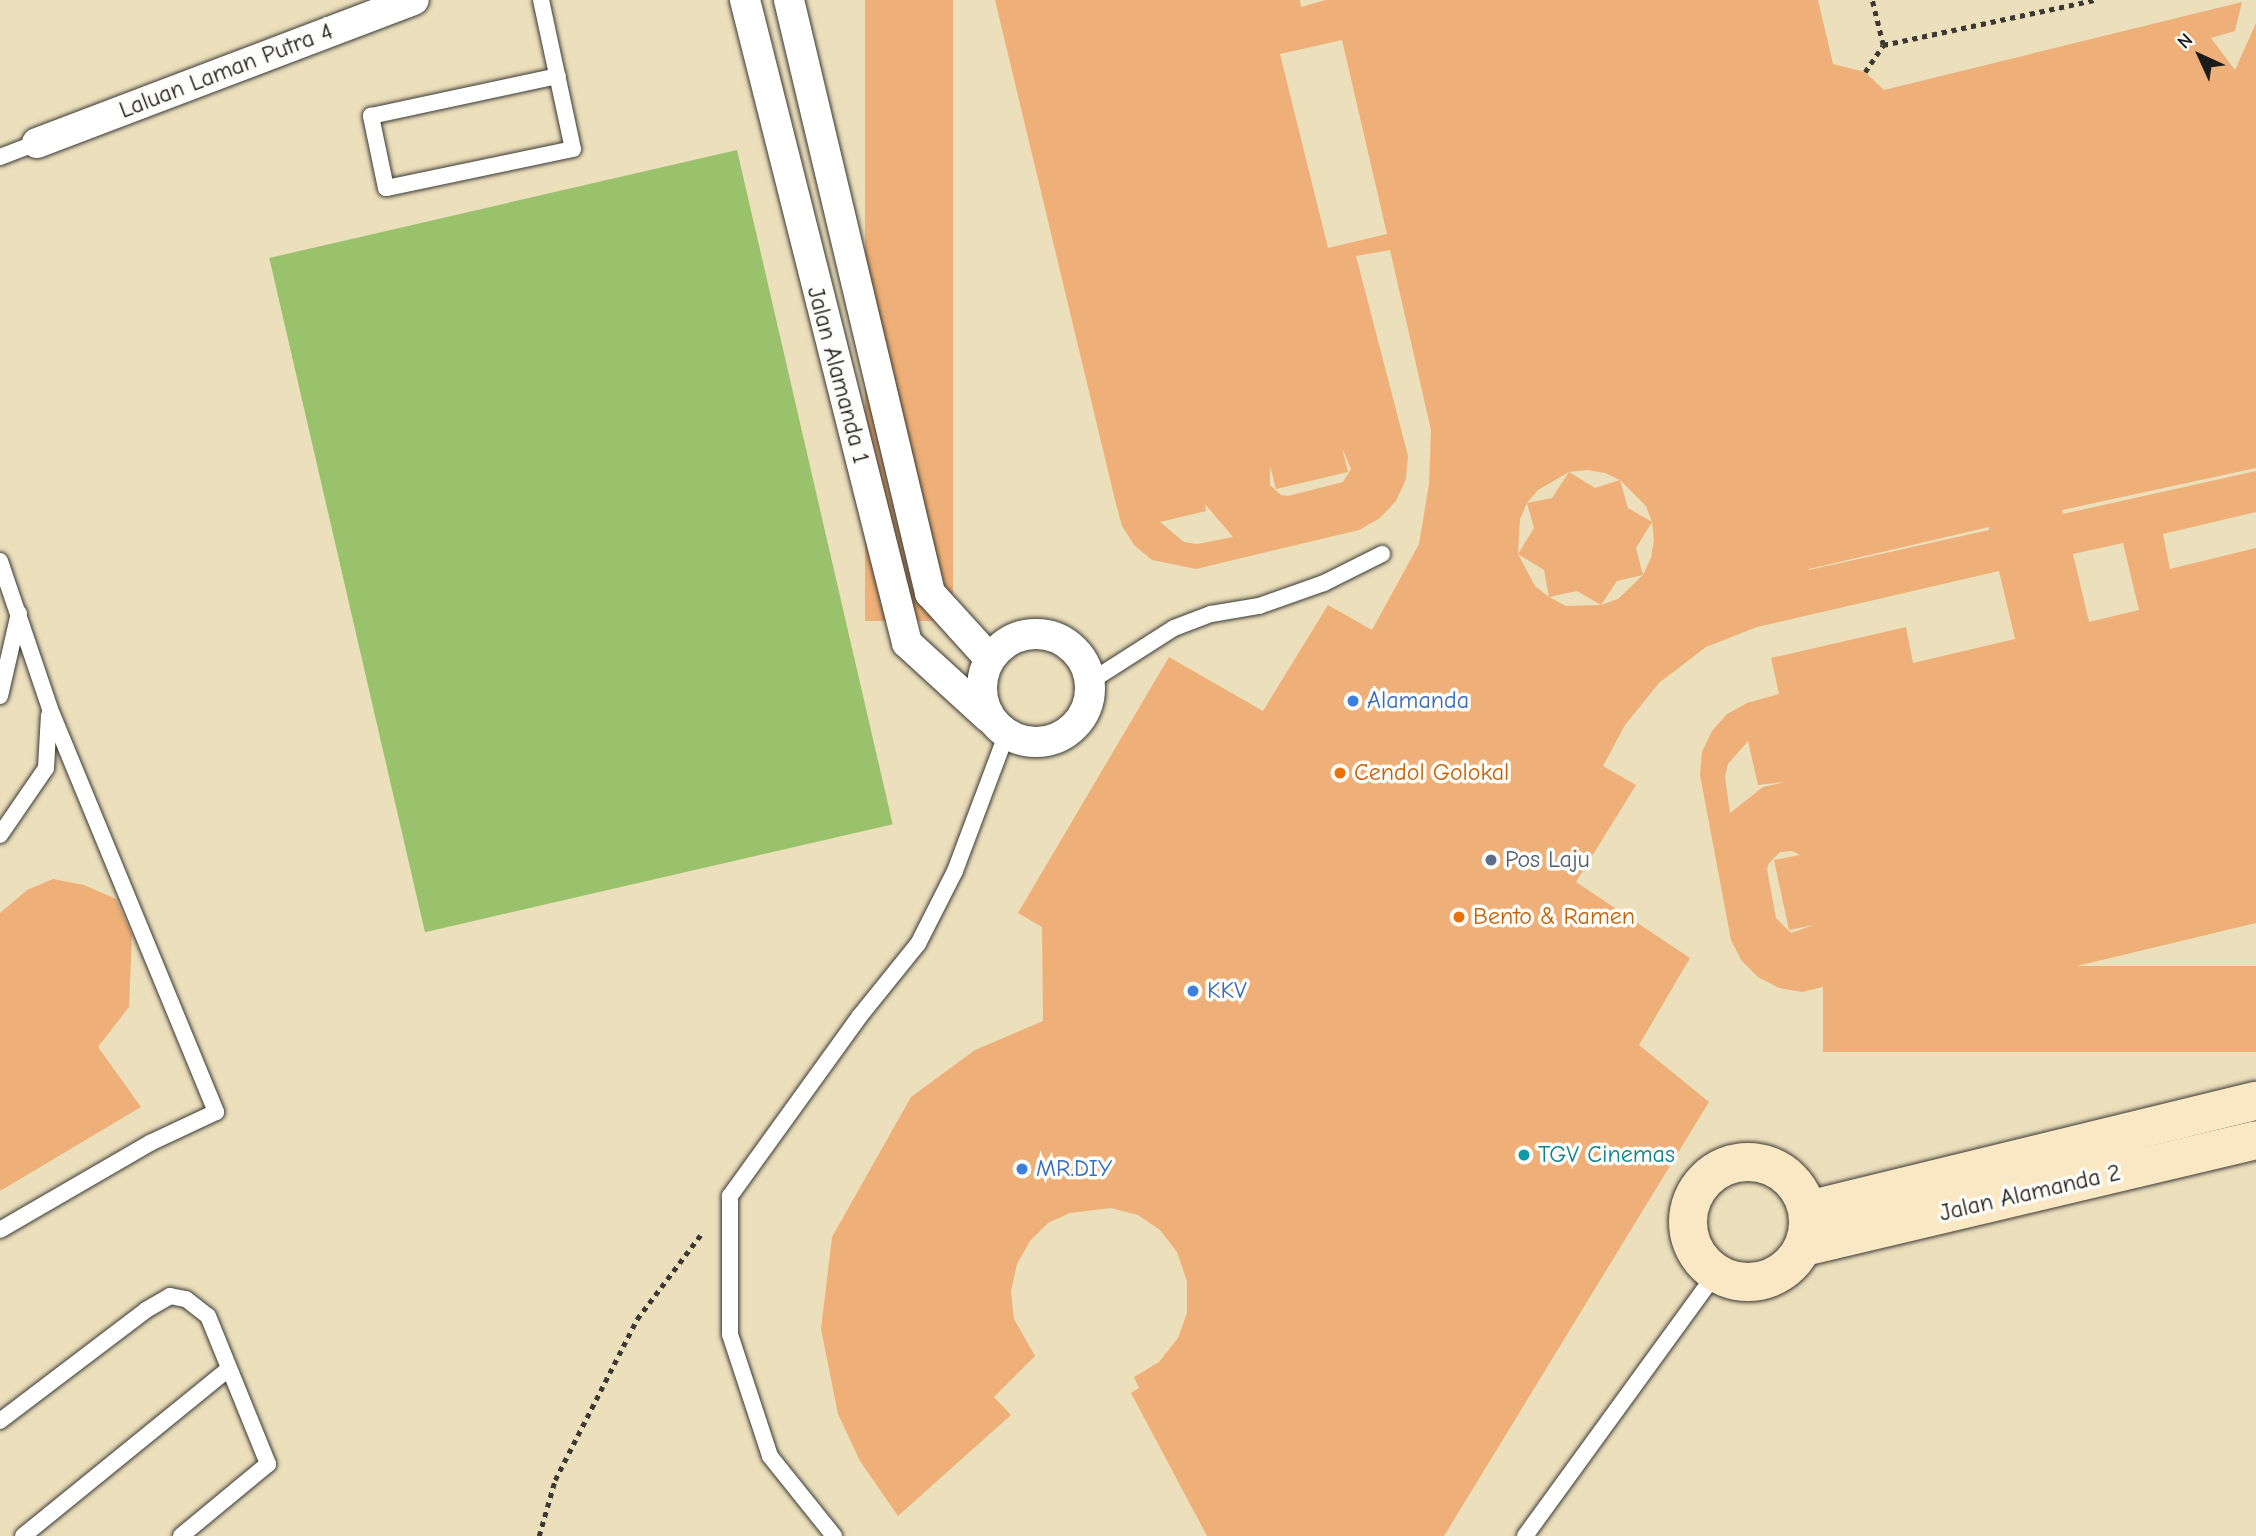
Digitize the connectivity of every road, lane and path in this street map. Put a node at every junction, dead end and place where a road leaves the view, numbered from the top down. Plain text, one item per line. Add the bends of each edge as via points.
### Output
1 (414, 0) edge
2 (541, 0) edge
3 (745, 0) edge
4 (789, 0) edge
5 (1872, 0) edge
6 (2095, 0) edge
7 (1883, 45) junction
8 (1865, 72) dead end
9 (558, 76) junction
10 (37, 143) joint
11 (0, 157) edge
12 (1382, 554) dead end
13 (0, 561) edge
14 (19, 611) junction
15 (989, 658) junction
16 (1091, 681) junction
17 (0, 696) edge
18 (50, 709) junction
19 (997, 726) junction
20 (0, 835) edge
21 (2256, 1101) edge
22 (2256, 1140) edge
23 (730, 1196) junction
24 (1808, 1210) junction
25 (0, 1230) edge
26 (1804, 1247) junction
27 (1716, 1273) junction
28 (227, 1370) junction
29 (0, 1421) edge
30 (23, 1536) edge
31 (181, 1536) edge
32 (539, 1536) edge
33 (834, 1536) edge
34 (1525, 1536) edge

1 - 10 street, Laluan Laman Putra 4
2 - 9 lane
3 - 19 street, Jalan Alamanda 1 via 907,643
4 - 15 street, Jalan Alamanda 1 via 930,593
5 - 7 path
6 - 7 path
7 - 8 path
9 - 9 lane via 573,149 386,188 371,116
10 - 11 lane
12 - 16 lane via 1324,583 1174,628
13 - 14 lane
14 - 17 lane
14 - 18 lane
15 - 16 street via 1008,640 1034,632 1061,638 1081,656
15 - 19 street via 980,687
16 - 19 street via 1089,705 1074,728 1053,740 1028,743
18 - 20 lane via 46,768
18 - 25 lane via 216,1112 150,1143
19 - 23 lane via 955,871 918,944 859,1017
21 - 24 street, Jalan Alamanda 2
22 - 26 street, Jalan Alamanda 2
23 - 32 path via 637,1320 555,1480
23 - 33 lane via 730,1334 770,1456
24 - 26 street
24 - 27 street via 1802,1192 1774,1167 1737,1162 1717,1170 1691,1201 1688,1221 1700,1259
26 - 27 street via 1776,1276 1745,1282
27 - 34 lane
28 - 29 lane via 208,1316 186,1299 170,1296
28 - 30 lane
28 - 31 lane via 268,1464

